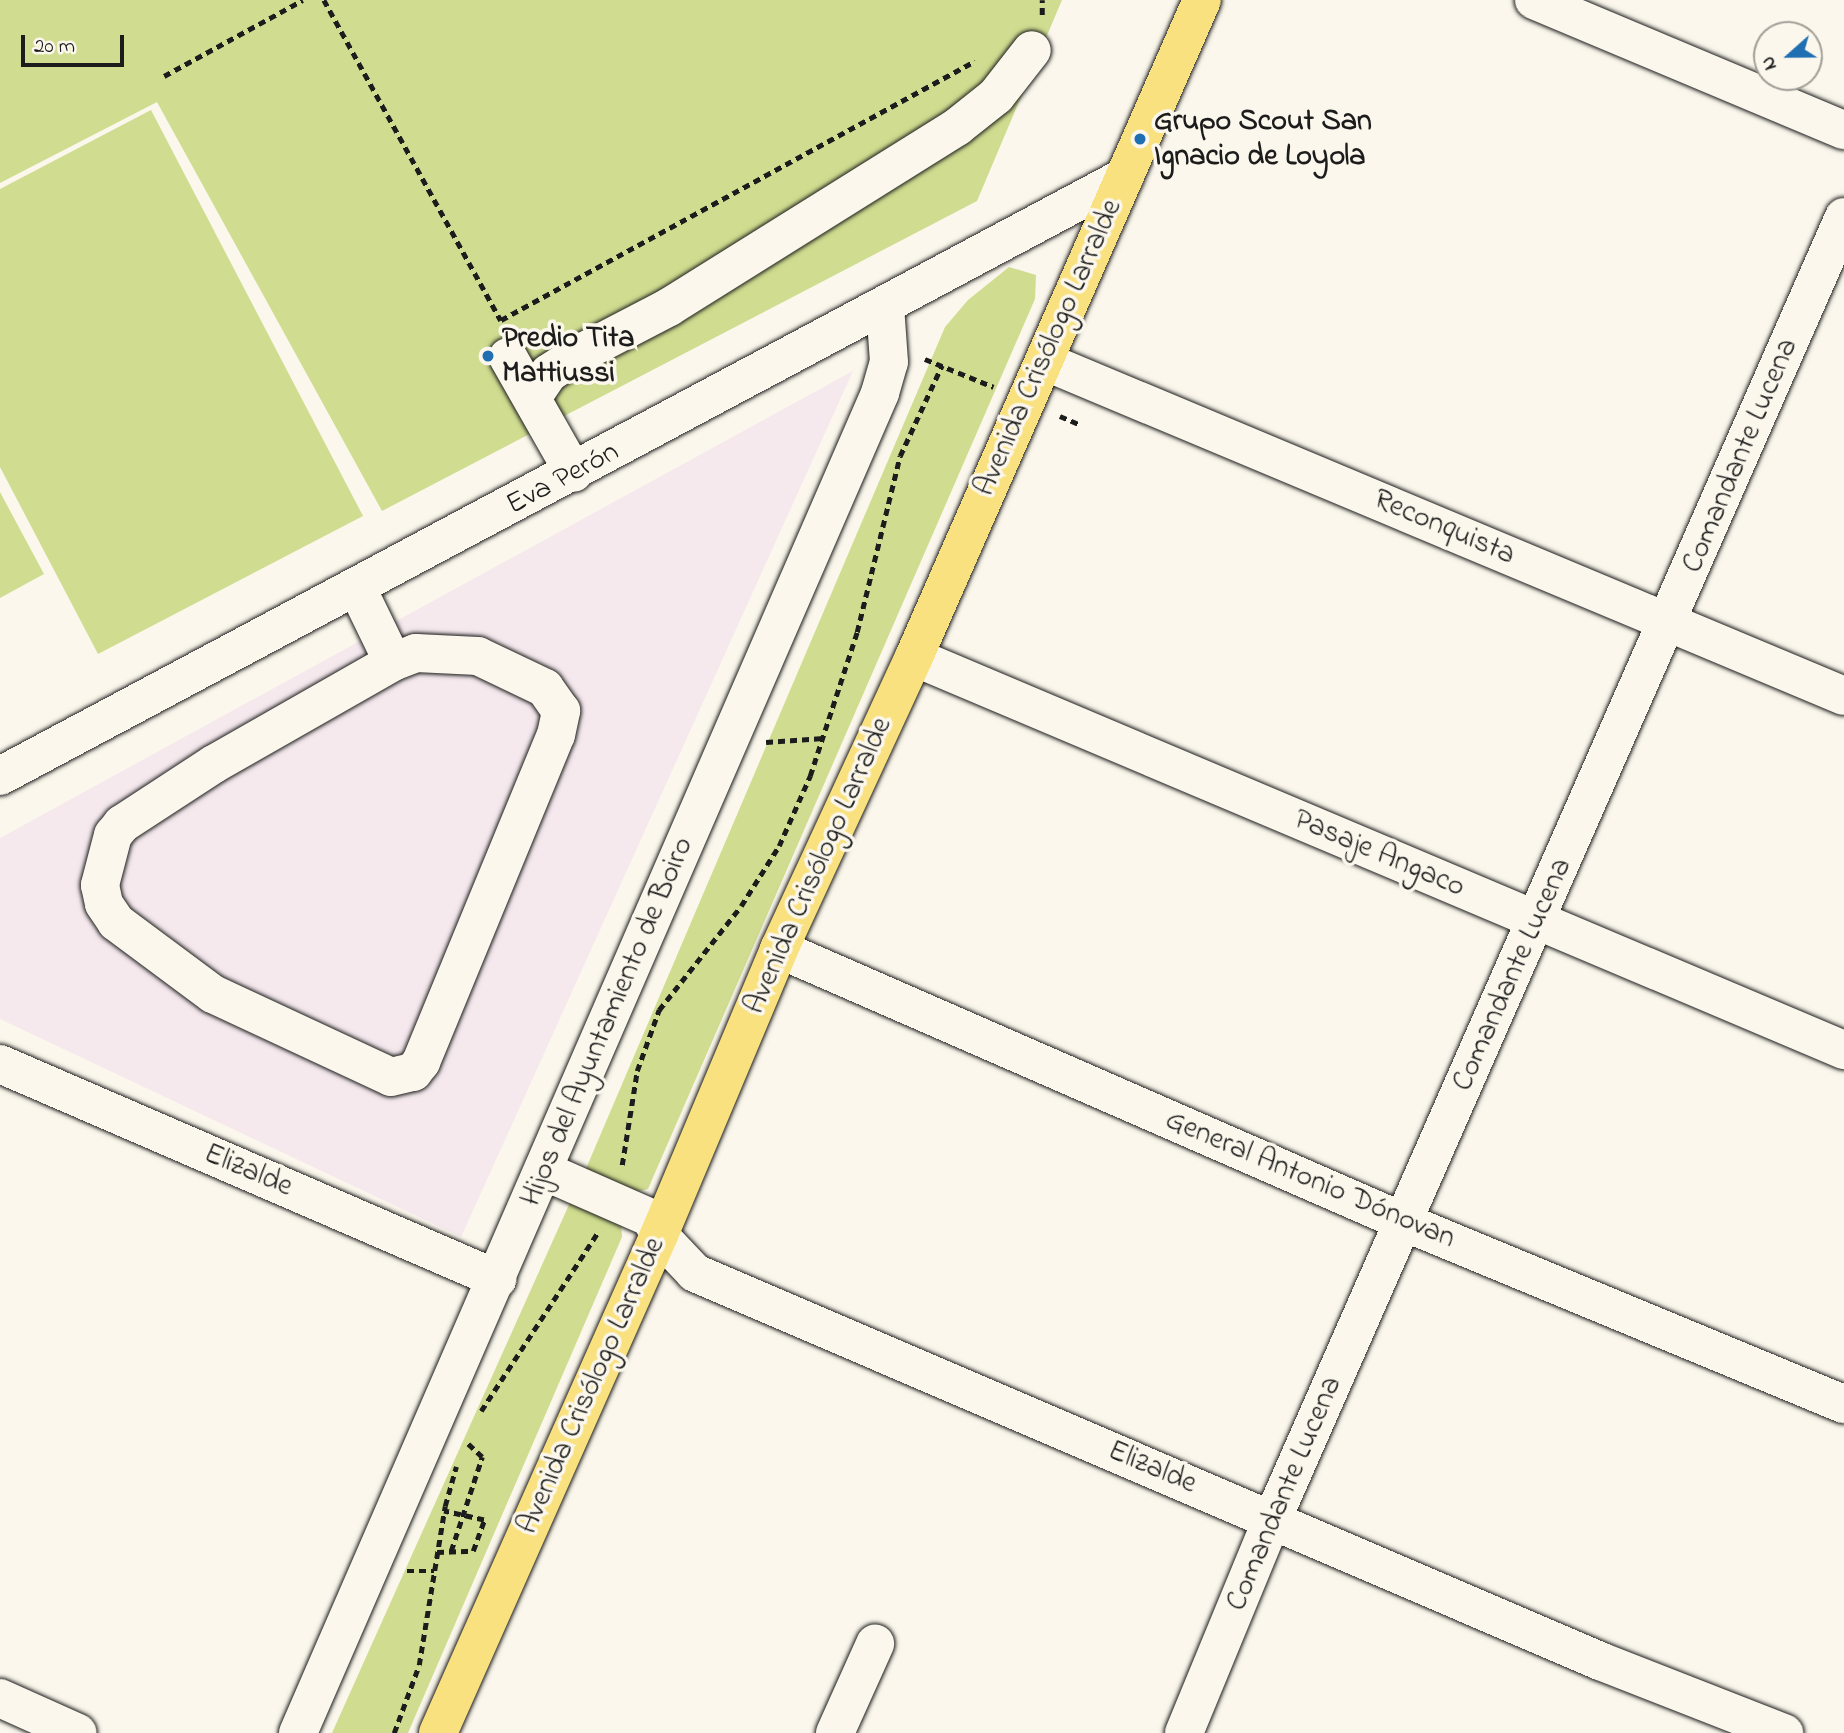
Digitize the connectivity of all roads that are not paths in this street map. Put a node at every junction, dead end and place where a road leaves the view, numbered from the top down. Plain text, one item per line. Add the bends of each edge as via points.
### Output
1 (1202, 0) edge
2 (1534, 0) edge
3 (1033, 36) road end
4 (1844, 130) edge
5 (1124, 177) junction
6 (1844, 218) edge
7 (885, 306) junction
8 (508, 357) dead end
9 (1044, 361) junction
10 (532, 398) junction
11 (574, 473) junction
12 (357, 588) junction
13 (1670, 622) junction
14 (914, 657) junction
15 (393, 662) junction
16 (1844, 696) edge
17 (0, 776) edge
18 (1538, 920) junction
19 (779, 949) junction
20 (1844, 1050) edge
21 (0, 1064) edge
22 (544, 1171) junction
23 (1404, 1222) junction
24 (659, 1235) junction
25 (497, 1279) junction
26 (1844, 1404) edge
27 (1272, 1520) junction
28 (875, 1644) dead end
29 (0, 1698) edge
30 (78, 1733) edge
31 (298, 1733) edge
32 (438, 1733) edge
33 (835, 1733) edge
34 (1184, 1733) edge
35 (1784, 1733) edge

1 - 5 main road, Avenida Crisólogo Larralde
2 - 4 street
3 - 10 street via 996,96 957,127 669,307 575,356 550,373
5 - 7 street, Eva Perón
5 - 9 main road, Avenida Crisólogo Larralde
6 - 13 street, Comandante Lucena
7 - 11 street, Eva Perón
7 - 22 street, Hijos del Ayuntamiento de Boiro via 889,362
8 - 10 street
9 - 13 street, Reconquista
9 - 14 main road, Avenida Crisólogo Larralde
10 - 11 street
11 - 12 street, Eva Perón
12 - 15 street
12 - 17 street, Eva Perón
13 - 16 street, Reconquista
13 - 18 street, Comandante Lucena
14 - 18 street, Pasaje Angaco
14 - 19 main road, Avenida Crisólogo Larralde
15 - 15 street via 214,764 122,824 113,835 100,885 104,904 116,922 213,994 391,1077 413,1072 421,1062 561,711 545,688 478,656 416,653
18 - 20 street, Pasaje Angaco
18 - 23 street, Comandante Lucena
19 - 23 street, General Antonio Dónovan
19 - 24 main road, Avenida Crisólogo Larralde
21 - 25 street, Elizalde
22 - 24 street, Elizalde via 651,1218
22 - 25 street, Hijos del Ayuntamiento de Boiro
23 - 26 street, General Antonio Dónovan
23 - 27 street, Comandante Lucena
24 - 27 street, Elizalde via 695,1273
24 - 32 main road, Avenida Crisólogo Larralde
25 - 31 street, Hijos del Ayuntamiento de Boiro
27 - 34 street, Comandante Lucena
27 - 35 street, Elizalde via 1600,1661
28 - 33 street
29 - 30 street

